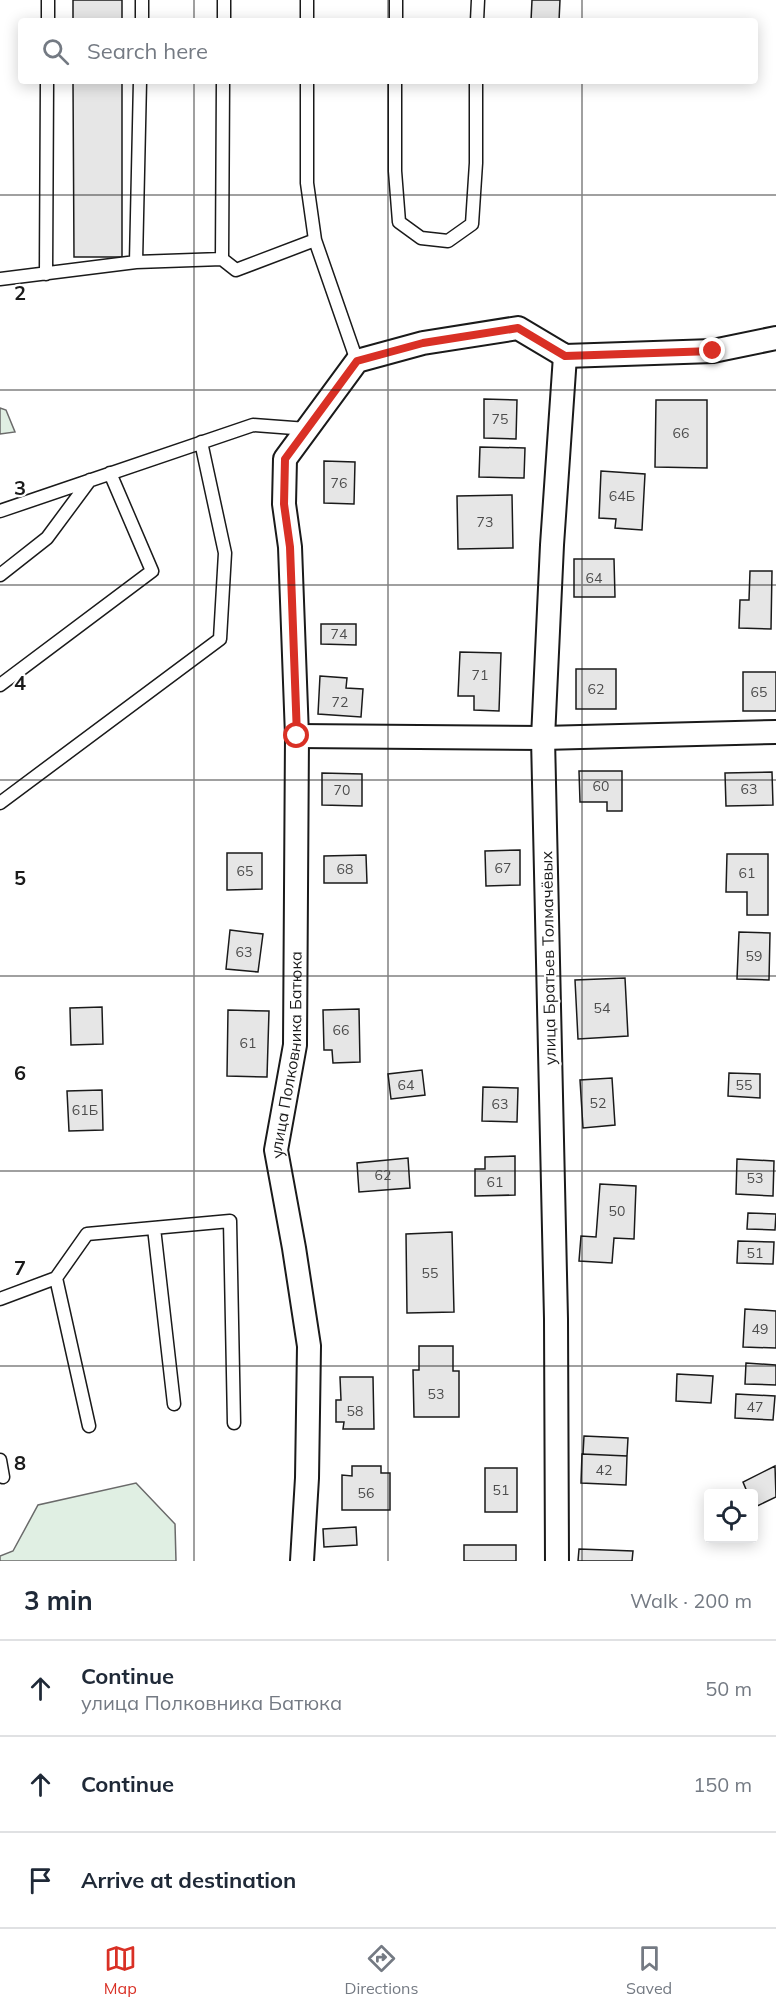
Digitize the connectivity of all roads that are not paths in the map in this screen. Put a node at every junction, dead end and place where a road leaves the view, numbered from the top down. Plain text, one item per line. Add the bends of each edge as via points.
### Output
1 (48, 0) edge
2 (142, 0) edge
3 (224, 0) edge
4 (307, 0) edge
5 (396, 0) edge
6 (478, 0) edge
7 (48, 18) edge
8 (142, 18) edge
9 (224, 18) edge
10 (307, 18) edge
11 (396, 18) edge
12 (477, 18) edge
13 (47, 84) edge
14 (140, 84) edge
15 (224, 84) edge
16 (307, 84) edge
17 (395, 84) edge
18 (477, 84) edge
19 (315, 240) junction
20 (222, 259) junction
21 (136, 262) junction
22 (46, 274) junction
23 (0, 279) edge
24 (776, 338) edge
25 (565, 356) junction
26 (357, 361) junction
27 (307, 429) junction
28 (201, 442) junction
29 (110, 472) junction
30 (91, 479) junction
31 (0, 511) edge
32 (0, 575) edge
33 (0, 685) edge
34 (776, 732) edge
35 (297, 736) junction
36 (543, 738) junction
37 (0, 803) edge
38 (154, 1228) junction
39 (56, 1278) junction
40 (0, 1299) edge
41 (174, 1404) dead end
42 (234, 1423) dead end
43 (89, 1426) dead end
44 (0, 1460) edge
45 (3, 1478) dead end
46 (302, 1561) edge
47 (557, 1561) edge

1 - 7 lane
2 - 8 lane
3 - 9 lane
4 - 10 lane
5 - 11 lane
6 - 12 lane
13 - 22 lane
14 - 21 lane
15 - 20 lane
16 - 19 lane via 307,183
17 - 18 lane via 399,222 421,238 448,242 472,224
19 - 20 lane via 236,270
19 - 26 lane
20 - 21 lane
21 - 22 lane
22 - 23 lane
24 - 25 street via 713,351
25 - 26 street via 518,328 423,343
25 - 36 street, улица Братьев Толмачёвых
26 - 27 street, улица Полковника Батюка
27 - 28 lane via 253,425
27 - 35 street, улица Полковника Батюка via 285,459
28 - 29 lane
28 - 37 lane via 225,553 220,639
29 - 30 lane
29 - 33 lane via 152,571
30 - 31 lane
30 - 32 lane via 47,538
34 - 36 street
35 - 36 street
35 - 46 street, улица Полковника Батюка via 295,1046 276,1150 309,1346
36 - 47 street, улица Братьев Толмачёвых via 556,1319
38 - 39 lane via 87,1234
38 - 41 lane
38 - 42 lane via 230,1221
39 - 40 lane
39 - 43 lane
44 - 45 lane

